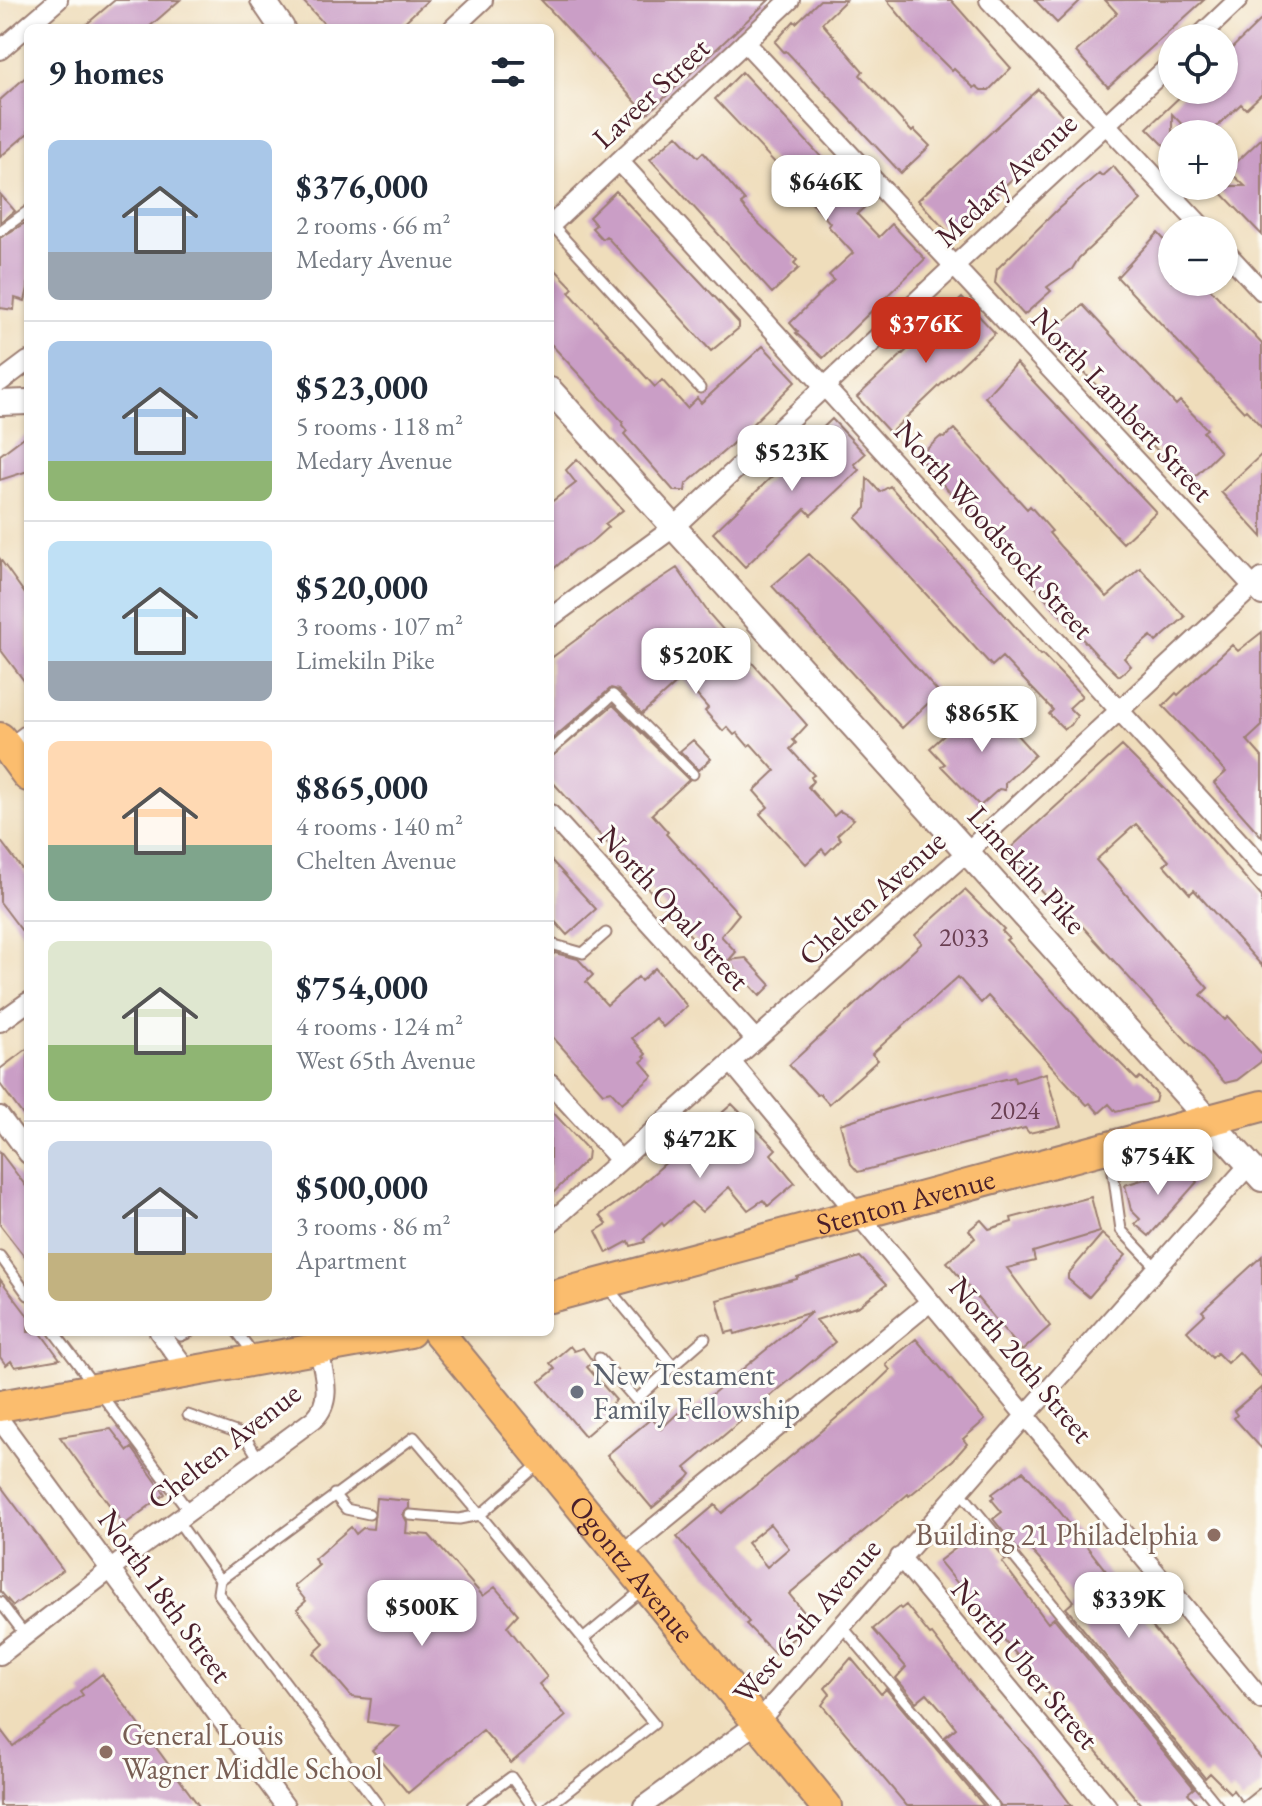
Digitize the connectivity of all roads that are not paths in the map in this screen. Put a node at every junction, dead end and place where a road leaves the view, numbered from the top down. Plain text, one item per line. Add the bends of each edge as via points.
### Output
1 (58, 0) edge
2 (263, 0) edge
3 (482, 0) edge
4 (790, 0) edge
5 (989, 0) edge
6 (1238, 0) edge
7 (30, 24) edge
8 (276, 24) edge
9 (457, 24) edge
10 (1213, 24) edge
11 (24, 29) edge
12 (745, 42) junction
13 (0, 50) edge
14 (1158, 76) edge
15 (1107, 124) junction
16 (619, 161) junction
17 (24, 214) edge
18 (1192, 216) edge
19 (554, 222) edge
20 (554, 228) edge
21 (0, 231) edge
22 (1238, 265) edge
23 (954, 267) junction
24 (1262, 291) edge
25 (24, 364) edge
26 (0, 382) edge
27 (700, 388) dead end
28 (826, 388) junction
29 (554, 394) edge
30 (24, 402) edge
31 (0, 403) edge
32 (673, 528) junction
33 (1259, 587) edge
34 (554, 615) edge
35 (1119, 710) junction
36 (12, 741) edge
37 (554, 747) edge
38 (24, 767) edge
39 (693, 774) dead end
40 (554, 818) edge
41 (968, 851) junction
42 (1262, 867) edge
43 (606, 933) dead end
44 (554, 945) edge
45 (24, 1005) edge
46 (0, 1022) edge
47 (756, 1040) junction
48 (732, 1063) junction
49 (554, 1087) edge
50 (1262, 1106) edge
51 (0, 1116) edge
52 (1209, 1121) junction
53 (1109, 1148) junction
54 (24, 1149) edge
55 (620, 1160) junction
56 (1256, 1172) edge
57 (858, 1214) junction
58 (554, 1219) edge
59 (0, 1256) edge
60 (1157, 1268) junction
61 (603, 1283) junction
62 (24, 1289) edge
63 (554, 1296) edge
64 (930, 1302) junction
65 (57, 1336) edge
66 (162, 1336) edge
67 (240, 1336) edge
68 (389, 1336) edge
69 (441, 1336) edge
70 (705, 1338) dead end
71 (319, 1349) junction
72 (599, 1358) dead end
73 (258, 1359) junction
74 (673, 1366) junction
75 (188, 1371) junction
76 (94, 1388) junction
77 (0, 1406) edge
78 (188, 1415) dead end
79 (1026, 1415) junction
80 (0, 1420) edge
81 (259, 1459) junction
82 (542, 1462) junction
83 (959, 1490) junction
84 (334, 1494) junction
85 (369, 1514) dead end
86 (410, 1515) dead end
87 (480, 1515) junction
88 (183, 1516) junction
89 (621, 1555) junction
90 (900, 1557) junction
91 (111, 1569) junction
92 (220, 1580) junction
93 (646, 1587) junction
94 (0, 1602) edge
95 (841, 1625) junction
96 (26, 1636) junction
97 (583, 1639) junction
98 (0, 1655) edge
99 (1262, 1700) edge
100 (757, 1723) junction
101 (650, 1804) edge
102 (285, 1806) edge
103 (379, 1806) edge
104 (472, 1806) edge
105 (532, 1806) edge
106 (549, 1806) edge
107 (826, 1806) edge
108 (994, 1806) edge
109 (1107, 1806) edge
110 (1218, 1806) edge

1 - 7 street
2 - 8 street
3 - 9 street
4 - 12 street, Laveer Street
5 - 15 street
6 - 10 street
11 - 13 street
12 - 16 street, Laveer Street
12 - 23 street, North Lambert Street
14 - 15 street, Medary Avenue
15 - 18 street
15 - 23 street, Medary Avenue
16 - 19 street, Laveer Street
16 - 28 street, North Woodstock Street
17 - 21 lane
20 - 27 lane
22 - 24 street
23 - 28 street, Medary Avenue
23 - 33 street, North Lambert Street
25 - 26 street
28 - 32 street, Medary Avenue
28 - 35 street, North Woodstock Street
29 - 32 street, Limekiln Pike
30 - 31 street
32 - 34 street, Medary Avenue
32 - 41 street, Limekiln Pike
33 - 35 street, Chelten Avenue
35 - 41 street, Chelten Avenue
35 - 42 street, North Woodstock Street
36 - 38 main road
37 - 39 lane via 613,695
40 - 47 street, North Opal Street
41 - 47 street, Chelten Avenue
41 - 52 street, Limekiln Pike
43 - 44 lane via 583,953
45 - 46 street
47 - 48 street, Chelten Avenue
48 - 55 street, Chelten Avenue
48 - 57 street, North 20th Street
49 - 55 street
50 - 52 main road, Stenton Avenue
51 - 54 street
52 - 53 main road, Stenton Avenue
52 - 56 street, Limekiln Pike
53 - 57 main road, Stenton Avenue
53 - 60 lane via 1121,1230
55 - 58 street, Chelten Avenue
56 - 60 street, West 65th Avenue
57 - 61 main road, Stenton Avenue
57 - 64 street, North 20th Street
59 - 62 lane
60 - 79 street, West 65th Avenue
61 - 63 main road, Stenton Avenue
61 - 74 lane
64 - 79 street, North 20th Street
64 - 89 street
65 - 76 lane
66 - 75 street
67 - 73 lane
68 - 71 main road
69 - 82 main road, Ogontz Avenue
70 - 74 lane
71 - 73 main road
71 - 81 street, Chelten Avenue via 325,1405
72 - 74 lane via 636,1400
73 - 75 main road
75 - 76 main road
76 - 77 main road
76 - 88 lane
78 - 81 lane via 244,1435
79 - 83 street, West 65th Avenue
79 - 99 street, North 20th Street
80 - 91 street, North 18th Street
81 - 88 street, Chelten Avenue
82 - 87 lane
82 - 89 main road, Ogontz Avenue
83 - 90 street, West 65th Avenue
83 - 110 lane
84 - 85 lane via 346,1509
84 - 87 lane via 414,1437
84 - 92 lane
86 - 87 lane
87 - 97 lane
88 - 91 street, Chelten Avenue
88 - 92 lane
89 - 93 main road, Ogontz Avenue
90 - 95 street, West 65th Avenue
90 - 109 street, North Uber Street
91 - 96 street, Chelten Avenue
91 - 102 street, North 18th Street
92 - 103 lane via 218,1593
93 - 97 lane
93 - 100 main road, Ogontz Avenue
94 - 96 lane
95 - 100 street, West 65th Avenue
95 - 108 lane
96 - 98 street, Chelten Avenue
97 - 106 lane via 654,1724
100 - 101 street, West 65th Avenue
100 - 107 main road, Ogontz Avenue
104 - 105 lane via 511,1777

